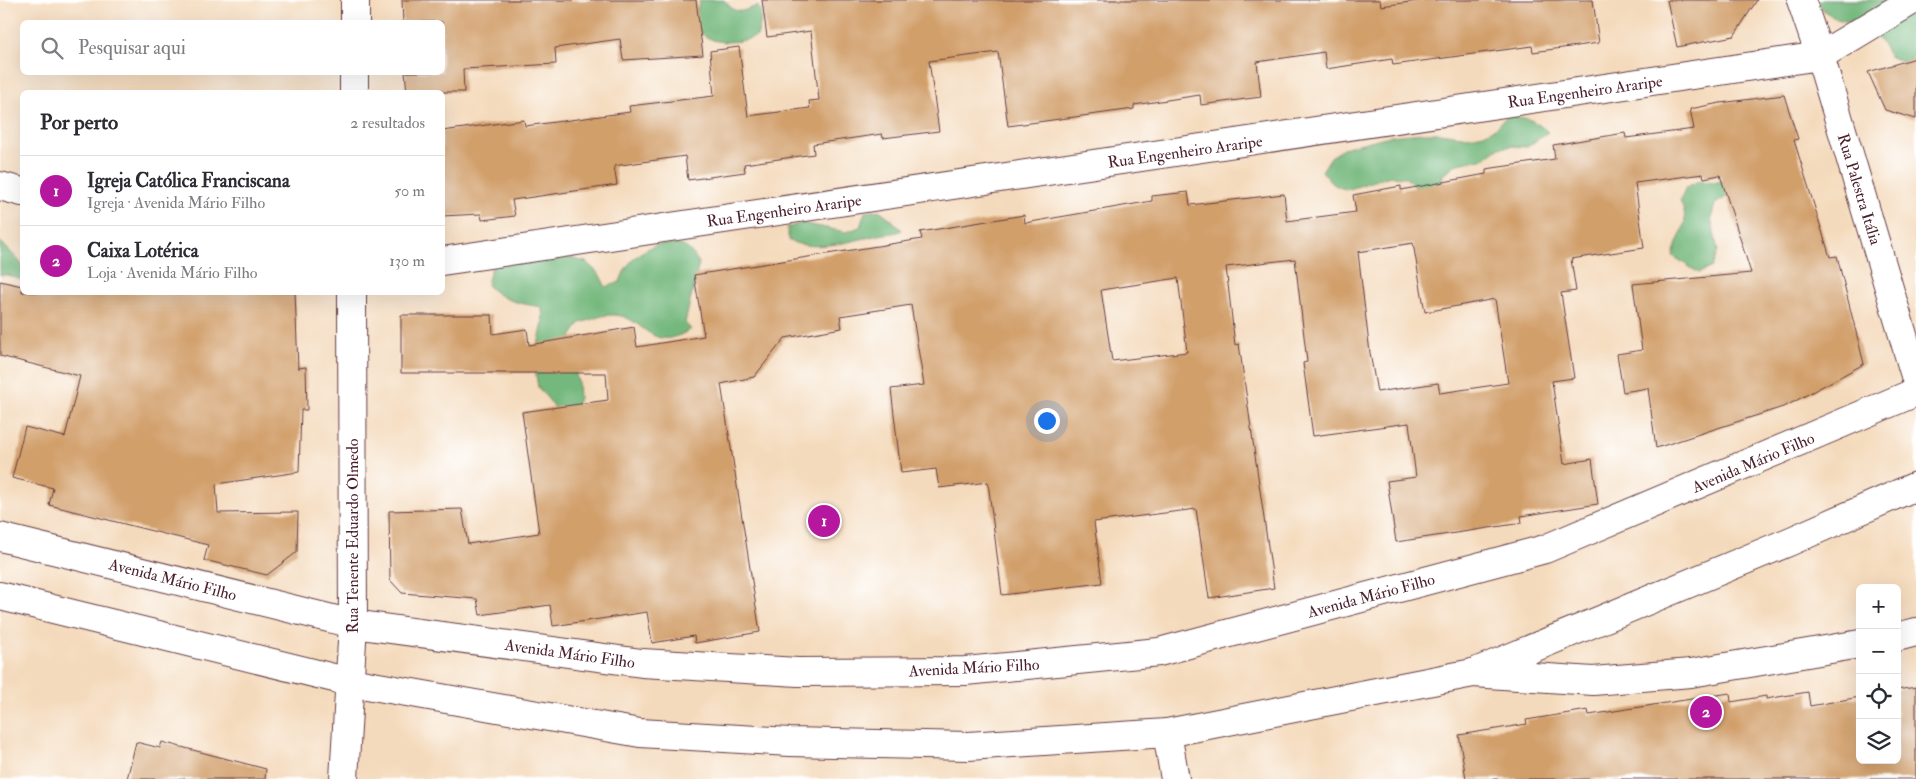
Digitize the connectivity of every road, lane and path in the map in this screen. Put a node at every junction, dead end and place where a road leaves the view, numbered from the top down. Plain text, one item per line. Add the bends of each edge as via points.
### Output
1 (355, 0) edge
2 (1801, 0) edge
3 (1912, 0) edge
4 (355, 20) edge
5 (1820, 56) junction
6 (354, 75) edge
7 (354, 90) edge
8 (0, 186) edge
9 (20, 191) edge
10 (445, 261) edge
11 (352, 295) edge
12 (1916, 379) edge
13 (1916, 392) edge
14 (1916, 486) edge
15 (0, 537) edge
16 (0, 596) edge
17 (353, 624) junction
18 (1916, 632) edge
19 (1901, 636) edge
20 (1856, 645) edge
21 (1473, 672) junction
22 (350, 682) junction
23 (1168, 733) junction
24 (344, 779) edge
25 (1175, 779) edge

1 - 4 main road
2 - 5 main road, Rua Palestra Itália
3 - 5 main road, Rua Engenheiro Araripe
5 - 10 main road, Rua Engenheiro Araripe
5 - 12 main road, Rua Palestra Itália
6 - 7 main road
8 - 9 main road
11 - 17 main road, Rua Tenente Eduardo Olmedo
13 - 17 main road, Avenida Mário Filho via 1545,549 1159,652 965,671 798,672 642,663
14 - 21 main road via 1790,542
15 - 17 main road, Avenida Mário Filho
16 - 22 main road
17 - 22 main road, Rua Tenente Eduardo Olmedo
18 - 19 main road
20 - 21 main road via 1691,672 1593,681
21 - 23 main road
22 - 23 main road via 640,733 790,742 968,746
22 - 24 main road, Rua Tenente Eduardo Olmedo
23 - 25 main road

